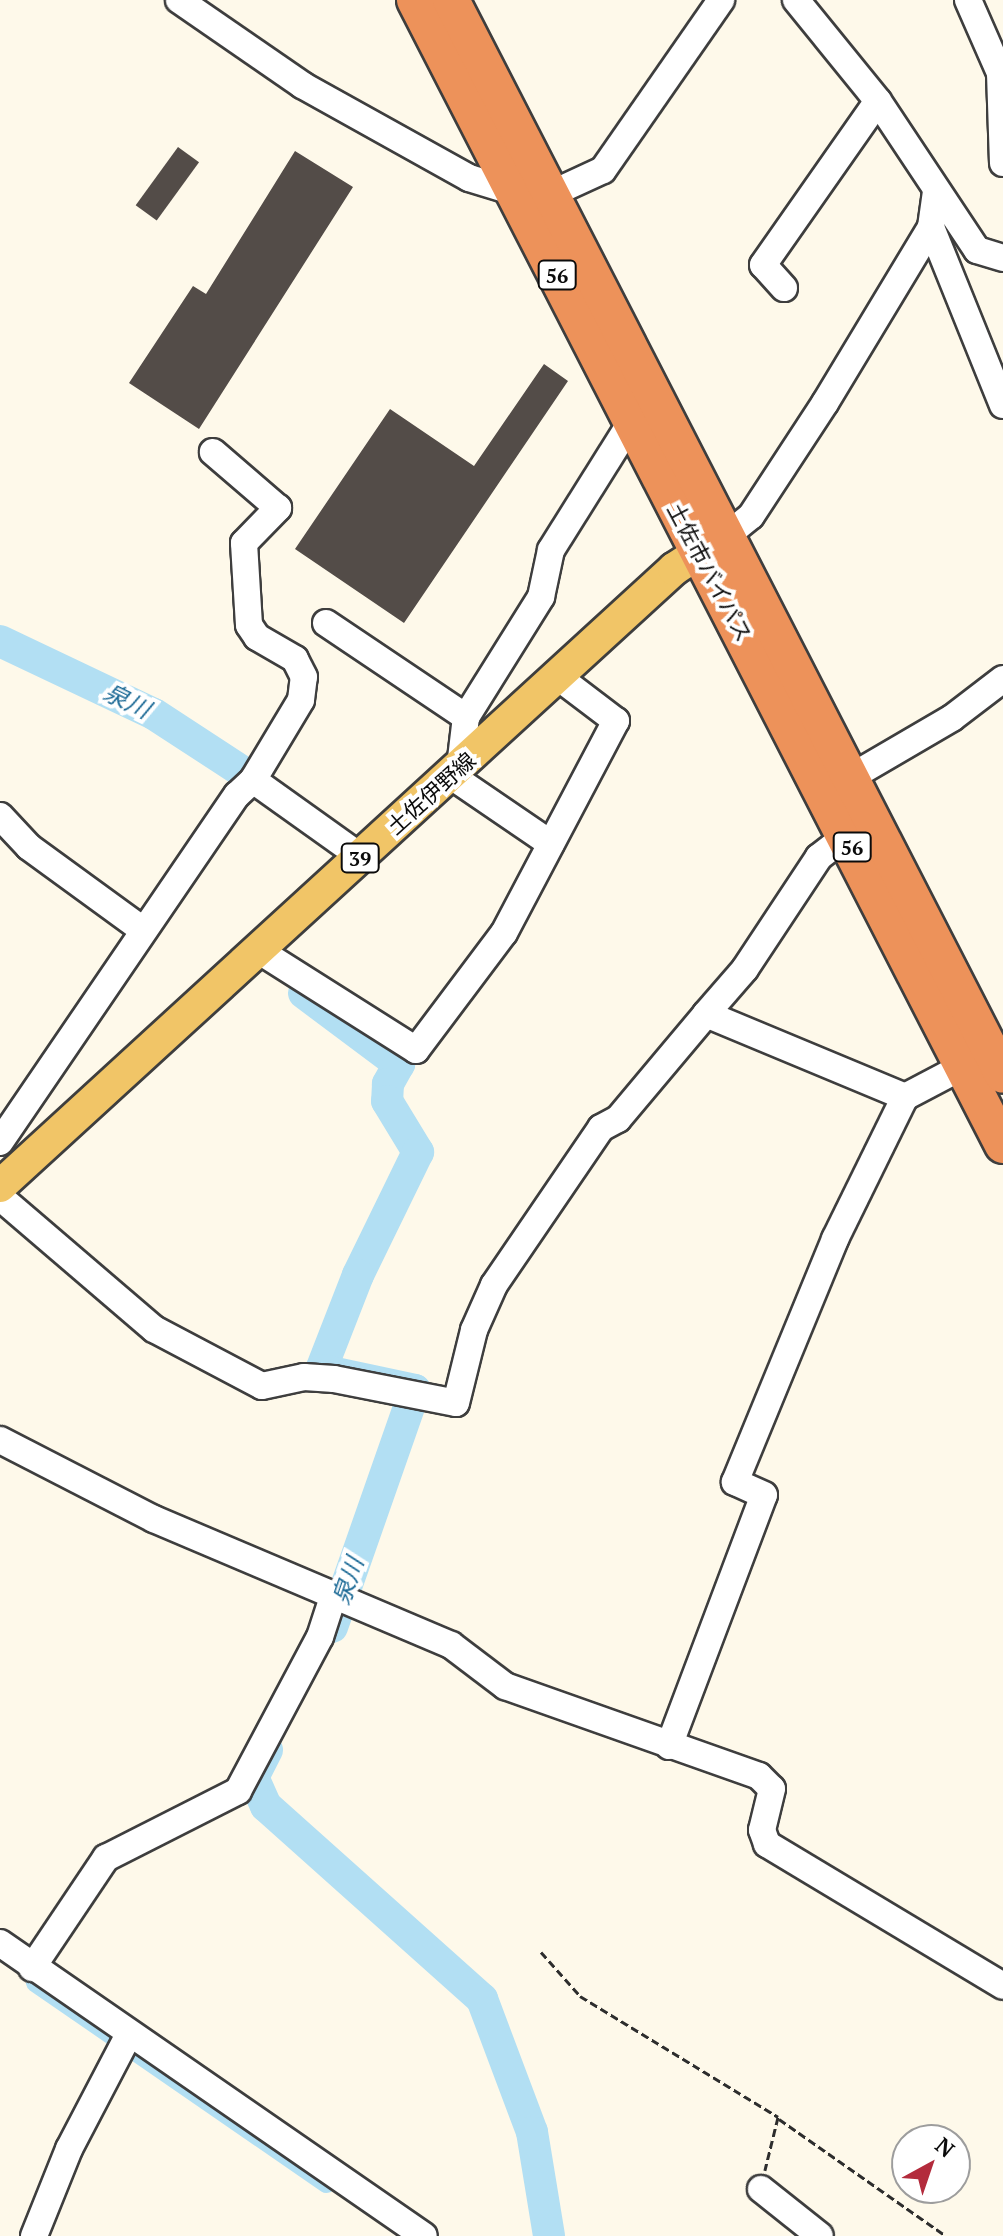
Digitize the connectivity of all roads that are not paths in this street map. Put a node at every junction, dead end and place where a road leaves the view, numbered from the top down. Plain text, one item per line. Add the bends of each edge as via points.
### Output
1 (179, 0) edge
2 (415, 0) edge
3 (451, 0) edge
4 (721, 0) edge
5 (796, 0) edge
6 (968, 0) edge
7 (878, 101) junction
8 (1003, 163) edge
9 (936, 190) junction
10 (515, 192) junction
11 (551, 194) junction
12 (931, 227) junction
13 (1003, 258) edge
14 (784, 288) dead end
15 (1003, 405) edge
16 (632, 421) junction
17 (213, 452) dead end
18 (712, 544) junction
19 (326, 623) dead end
20 (558, 677) junction
21 (1003, 679) edge
22 (466, 717) junction
23 (455, 771) junction
24 (851, 777) junction
25 (253, 780) junction
26 (0, 816) edge
27 (859, 826) junction
28 (551, 844) junction
29 (361, 857) junction
30 (143, 930) junction
31 (258, 950) junction
32 (706, 1014) junction
33 (986, 1064) edge
34 (905, 1097) junction
35 (0, 1142) edge
36 (1003, 1145) edge
37 (0, 1186) edge
38 (0, 1197) edge
39 (0, 1440) edge
40 (333, 1597) junction
41 (669, 1746) junction
42 (0, 1943) edge
43 (32, 1968) junction
44 (1003, 1986) edge
45 (123, 2042) junction
46 (761, 2189) road end
47 (34, 2236) edge
48 (424, 2236) edge
49 (820, 2236) edge

1 - 10 street via 302,85 469,178
2 - 10 highway, 土佐市バイパス / 56
3 - 11 highway, 土佐市バイパス / 56
4 - 11 street via 603,170
5 - 7 street
6 - 8 street via 1000,73
7 - 9 street
7 - 14 street via 763,265
9 - 12 street
9 - 13 street via 977,250
10 - 11 street
10 - 16 highway, 土佐市バイパス / 56
11 - 18 highway, 土佐市バイパス / 56
12 - 15 street
12 - 18 street via 783,472 751,516
16 - 18 highway, 土佐市バイパス / 56
16 - 22 street via 551,550 541,597
17 - 25 street via 278,508 244,543 249,625 257,637 295,659 304,677 301,700
18 - 20 main road, 土佐伊野線 / 39
18 - 24 highway, 土佐市バイパス / 56
18 - 27 highway, 土佐市バイパス / 56
19 - 22 street
20 - 23 main road, 土佐伊野線 / 39
20 - 28 street via 616,721
21 - 24 street via 952,718
22 - 23 street
23 - 28 street
23 - 29 main road, 土佐伊野線 / 39
24 - 27 highway, 土佐市バイパス / 56
25 - 29 street
25 - 30 street via 237,795
26 - 30 street via 29,847
27 - 32 street via 819,857 745,969
27 - 33 highway, 土佐市バイパス / 56
28 - 31 street via 504,933 416,1050
29 - 31 main road, 土佐伊野線 / 39
30 - 35 street
31 - 37 main road, 土佐伊野線 / 39
32 - 34 street
32 - 38 street via 618,1119 601,1128 494,1285 474,1330 456,1403 304,1377 262,1386 189,1352 154,1329
33 - 34 street
33 - 36 highway, 土佐市バイパス / 56
34 - 41 street via 835,1239 735,1482 764,1495
39 - 40 street via 154,1519
40 - 41 street via 451,1645 505,1686
40 - 43 street via 320,1637 238,1791 106,1858
41 - 44 street via 759,1776 772,1789 762,1830 767,1844
42 - 43 street
43 - 45 street
45 - 47 street
45 - 48 street
46 - 49 street

